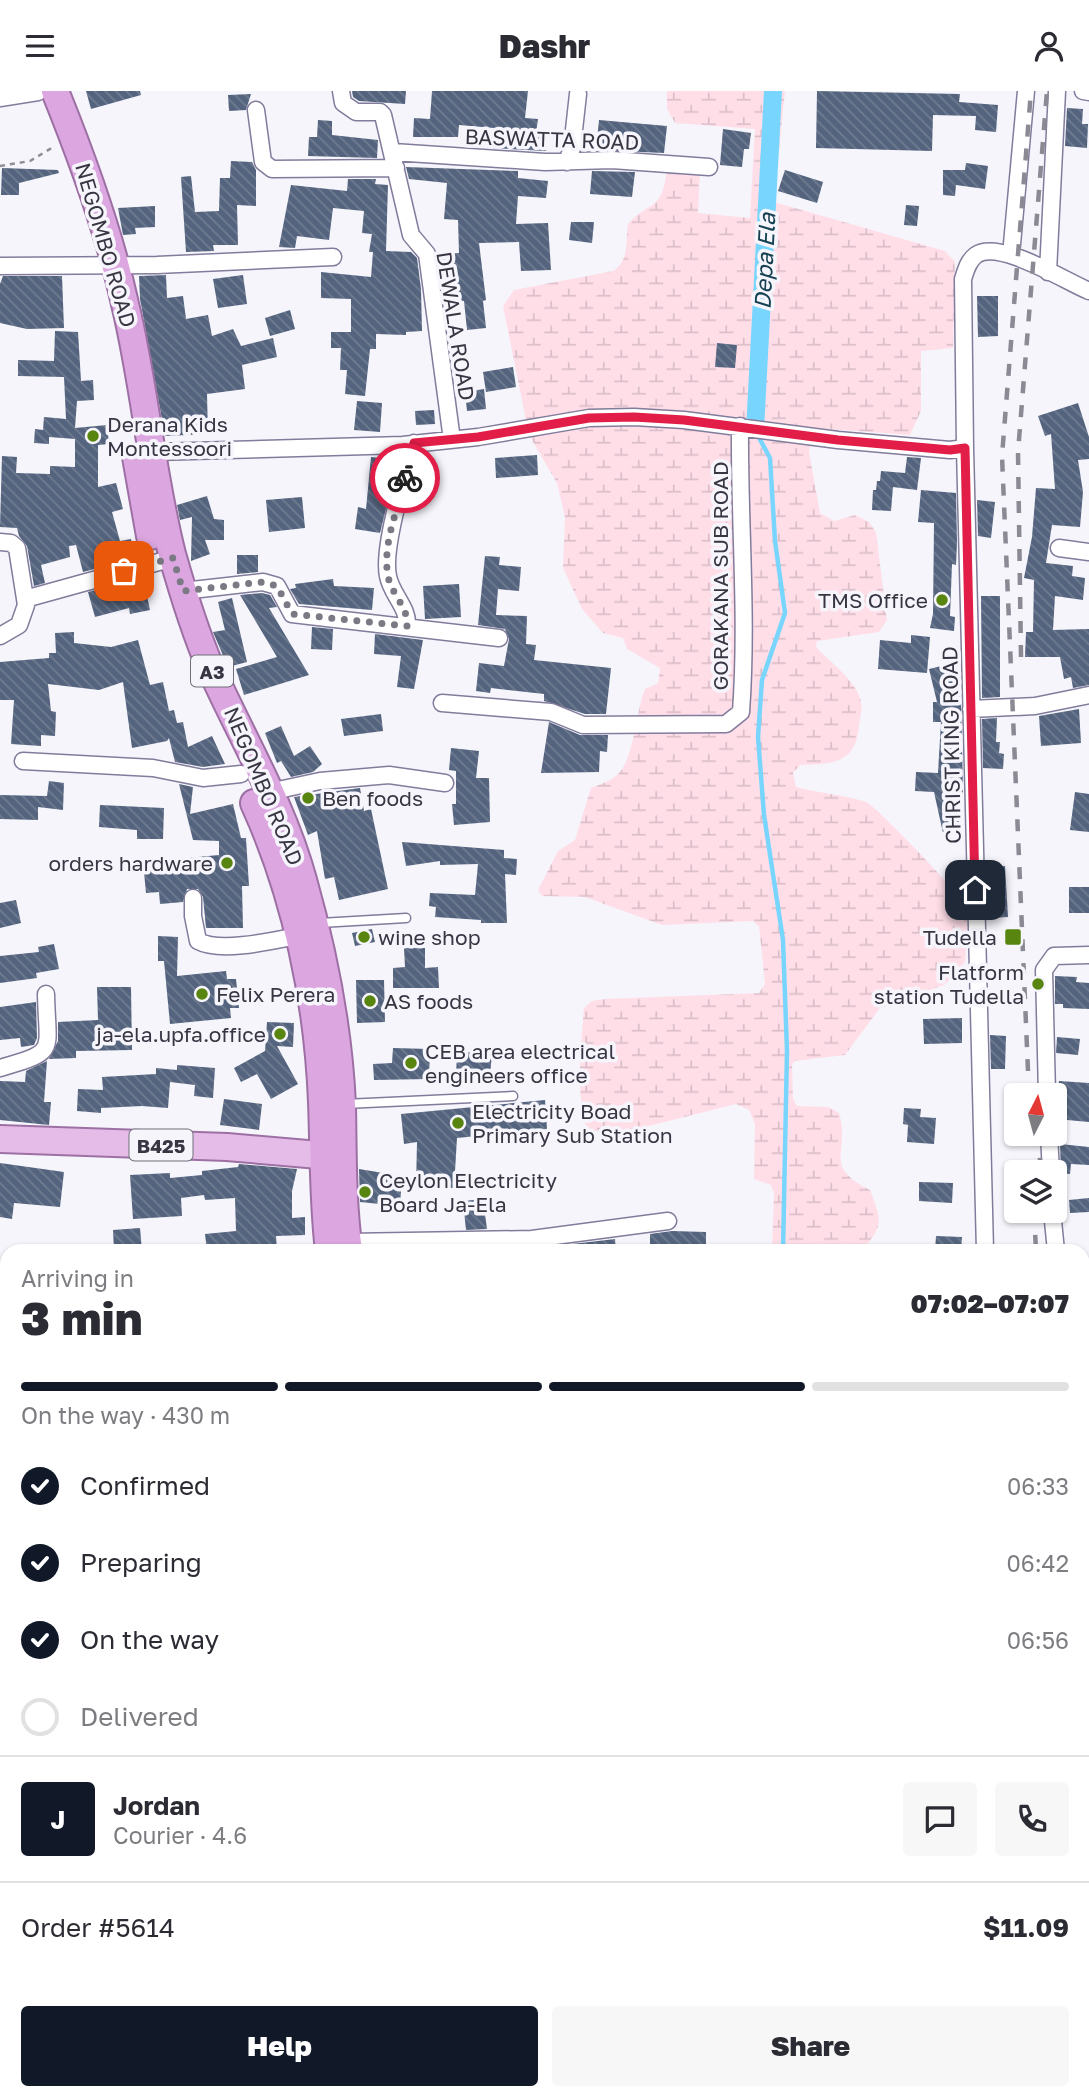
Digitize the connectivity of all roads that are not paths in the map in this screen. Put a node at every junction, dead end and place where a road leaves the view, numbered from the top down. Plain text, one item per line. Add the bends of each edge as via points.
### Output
1 (43, 91) edge
2 (341, 91) edge
3 (1026, 91) edge
4 (1057, 91) edge
5 (1083, 91) edge
6 (1089, 92) edge
7 (578, 94) dead end
8 (0, 98) edge
9 (256, 110) dead end
10 (395, 160) junction
11 (567, 162) junction
12 (709, 167) dead end
13 (1011, 255) junction
14 (333, 257) dead end
15 (105, 264) junction
16 (0, 266) edge
17 (1048, 272) junction
18 (1089, 291) edge
19 (743, 426) junction
20 (452, 440) junction
21 (414, 443) junction
22 (965, 448) junction
23 (154, 451) junction
24 (0, 542) edge
25 (1059, 548) dead end
26 (1089, 552) edge
27 (165, 560) junction
28 (183, 591) junction
29 (25, 599) junction
30 (407, 626) junction
31 (0, 636) edge
32 (499, 638) dead end
33 (1089, 695) edge
34 (442, 702) dead end
35 (971, 709) junction
36 (23, 761) dead end
37 (241, 774) junction
38 (445, 783) dead end
39 (269, 792) junction
40 (193, 898) dead end
41 (406, 918) dead end
42 (309, 931) junction
43 (1089, 955) edge
44 (46, 994) dead end
45 (0, 1068) edge
46 (1047, 1083) edge
47 (513, 1096) dead end
48 (342, 1104) junction
49 (0, 1139) edge
50 (332, 1156) junction
51 (668, 1221) dead end
52 (1053, 1223) edge
53 (342, 1244) edge
54 (426, 1244) edge
55 (985, 1244) edge
56 (1055, 1244) edge

1 - 8 street
1 - 15 highway, NEGOMBO ROAD / A3 via 58,145
1 - 15 highway, NEGOMBO ROAD / A3 via 75,138
2 - 10 street, DEWALA ROAD via 348,108 383,115
3 - 13 street
4 - 17 street
5 - 6 street
7 - 11 street
9 - 10 street, BASWATTA ROAD via 262,162 272,169
10 - 11 street, BASWATTA ROAD
10 - 20 street, DEWALA ROAD via 411,235 427,254
11 - 12 street, BASWATTA ROAD via 612,160
13 - 17 street
13 - 22 street, CHRIST KING ROAD via 990,250 977,254 963,279
14 - 15 street
15 - 16 street
15 - 23 highway, NEGOMBO ROAD / A3 via 125,303
15 - 27 highway, NEGOMBO ROAD / A3 via 107,305
17 - 18 street
19 - 20 street via 589,418
19 - 22 street via 838,440
19 - 34 street, GORAKANA SUB ROAD via 738,499 745,602 741,712 736,719 726,724 583,725 551,712
20 - 21 street
21 - 23 street
21 - 30 street via 385,553 388,577 408,617
22 - 35 street, CHRIST KING ROAD
23 - 27 highway, NEGOMBO ROAD / A3
24 - 29 street via 17,548
25 - 26 street
27 - 28 highway, NEGOMBO ROAD / A3
27 - 29 street
27 - 37 highway, NEGOMBO ROAD / A3 via 196,673
28 - 30 street via 263,582 277,586 292,614
28 - 39 highway, NEGOMBO ROAD / A3 via 212,671
29 - 31 street via 26,613 19,625
30 - 32 street
33 - 35 street via 1035,706
35 - 55 street, CHRIST KING ROAD
36 - 37 street via 153,768 203,778
37 - 42 highway, NEGOMBO ROAD / A3
38 - 39 street via 389,775 320,781
39 - 42 highway, NEGOMBO ROAD / A3 via 292,844
40 - 42 street via 198,941 205,945 232,946
41 - 42 lane
42 - 48 highway, NEGOMBO ROAD / A3 via 328,984
42 - 50 highway, NEGOMBO ROAD / A3 via 322,1101
43 - 46 street via 1054,956 1044,970
44 - 45 street via 47,1047 40,1056
47 - 48 lane
48 - 50 highway, NEGOMBO ROAD / A3
49 - 50 main road, B425 via 227,1147
50 - 53 highway, NEGOMBO ROAD / A3
51 - 54 street via 531,1239
52 - 56 street

